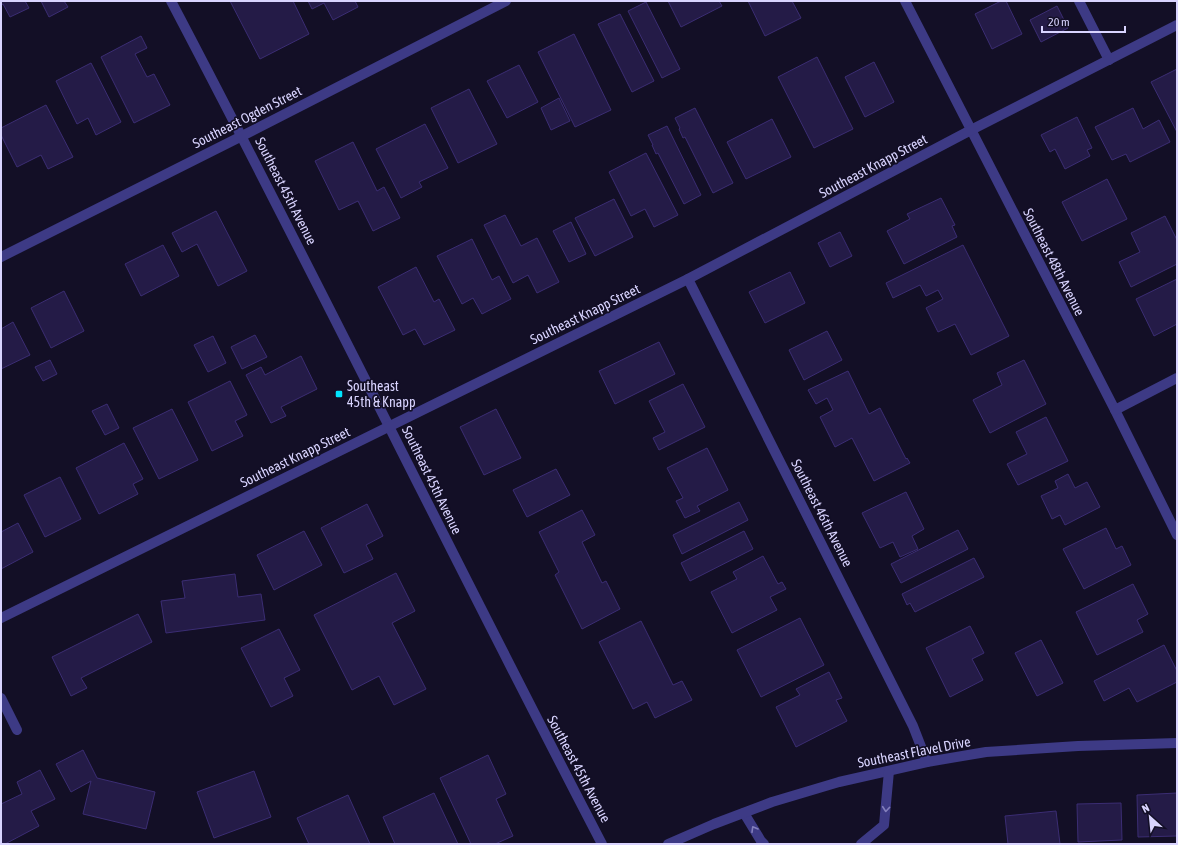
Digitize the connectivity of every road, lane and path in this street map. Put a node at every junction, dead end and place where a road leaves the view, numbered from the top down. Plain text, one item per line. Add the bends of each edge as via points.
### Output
1 (171, 1) edge
2 (506, 1) edge
3 (905, 1) edge
4 (1079, 1) edge
5 (1177, 26) edge
6 (1109, 60) junction
7 (971, 130) junction
8 (242, 136) junction
9 (1, 257) edge
10 (688, 279) junction
11 (1177, 378) edge
12 (1114, 410) junction
13 (390, 426) junction
14 (1177, 535) edge
15 (1, 618) edge
16 (1, 698) edge
17 (17, 730) dead end
18 (1177, 743) edge
19 (927, 762) junction
20 (889, 771) junction
21 (744, 813) junction
22 (602, 844) edge
23 (668, 844) edge
24 (764, 844) edge
25 (861, 844) edge

1 - 8 street, Southeast 45th Avenue
2 - 8 street, Southeast Ogden Street
3 - 7 street, Southeast 48th Avenue
4 - 6 street
5 - 6 street, Southeast Knapp Street
6 - 7 street, Southeast Knapp Street
7 - 10 street, Southeast Knapp Street
7 - 12 street, Southeast 48th Avenue
8 - 9 street, Southeast Ogden Street
8 - 13 street, Southeast 45th Avenue
10 - 13 street, Southeast Knapp Street
10 - 19 street, Southeast 46th Avenue via 913,726
11 - 12 street
12 - 14 street, Southeast 48th Avenue
13 - 15 street, Southeast Knapp Street
13 - 22 street, Southeast 45th Avenue via 513,674
16 - 17 street
18 - 19 street, Southeast Flavel Drive via 994,752
19 - 20 street, Southeast Flavel Drive
20 - 21 street, Southeast Flavel Drive via 839,782
20 -> 25 street via 884,825
21 - 23 street, Southeast Flavel Drive
24 -> 21 street

